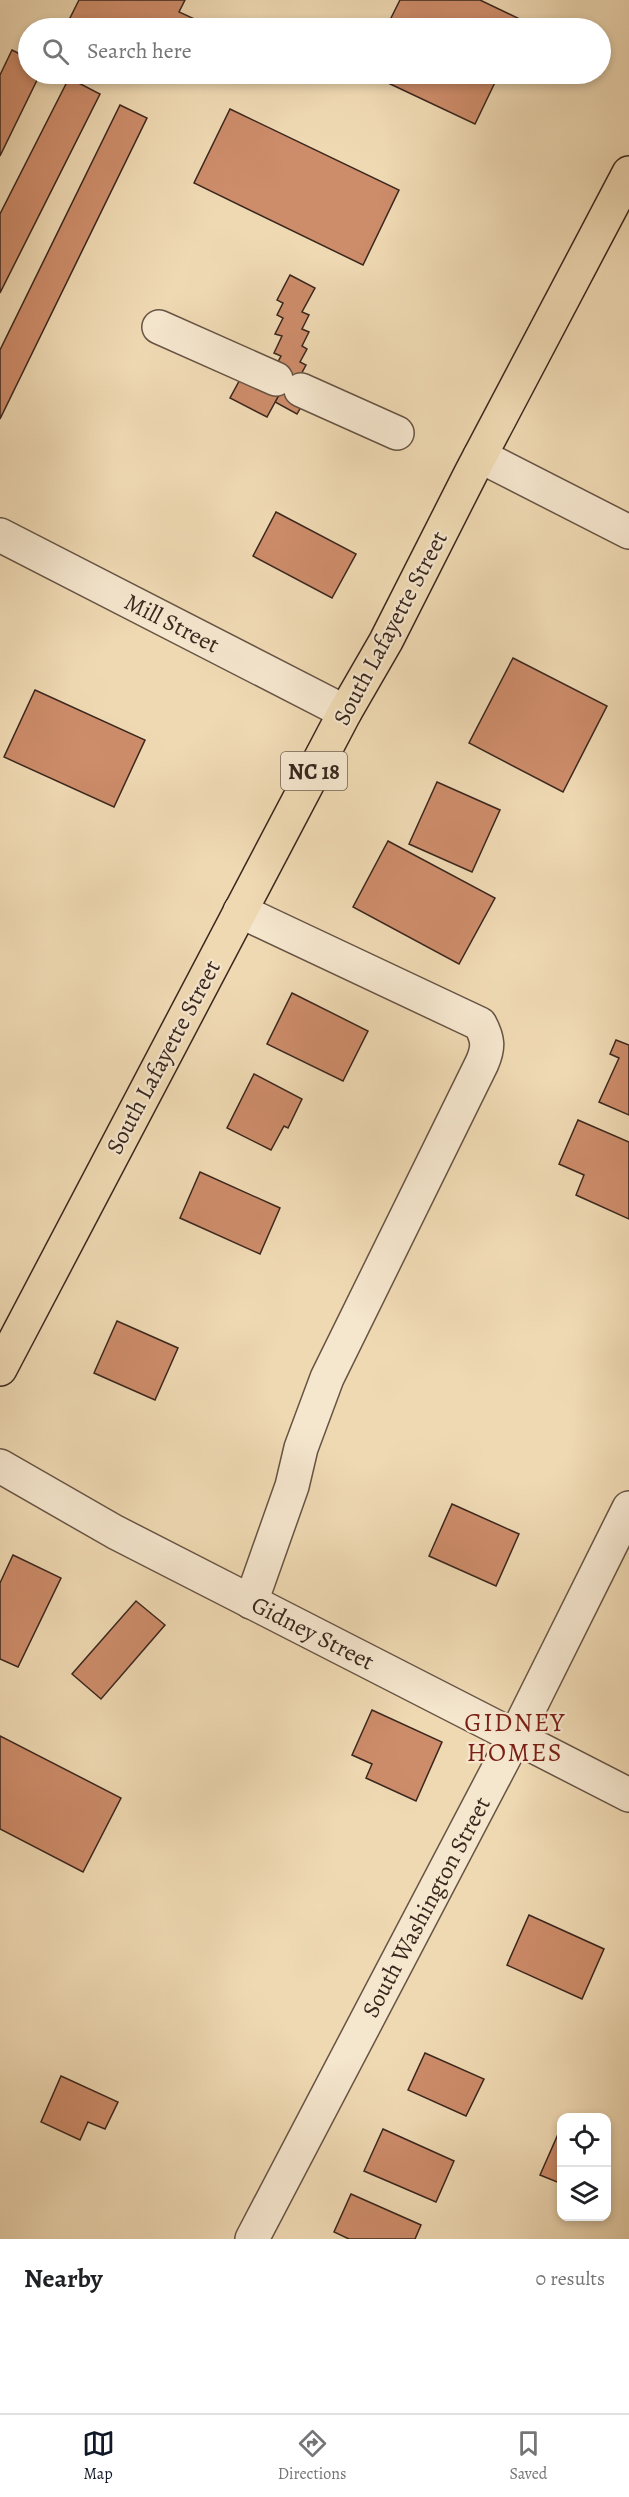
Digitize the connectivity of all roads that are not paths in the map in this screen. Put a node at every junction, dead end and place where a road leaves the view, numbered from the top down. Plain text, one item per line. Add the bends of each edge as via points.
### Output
1 (629, 173) edge
2 (159, 327) dead end
3 (397, 433) dead end
4 (480, 456) junction
5 (629, 532) edge
6 (0, 535) edge
7 (345, 712) junction
8 (240, 911) junction
9 (0, 1370) edge
10 (0, 1466) edge
11 (629, 1508) edge
12 (251, 1602) junction
13 (515, 1737) junction
14 (629, 1795) edge
15 (252, 2239) edge

1 - 4 main road, South Lafayette Street / NC 18
2 - 3 street
4 - 5 street
4 - 7 main road, South Lafayette Street / NC 18 via 386,641
6 - 7 street, Mill Street
7 - 8 main road, South Lafayette Street / NC 18
8 - 9 main road, South Lafayette Street / NC 18
8 - 12 street via 480,1024 488,1038 485,1056 327,1378
10 - 12 street, Gidney Street via 115,1532
11 - 13 street, South Washington Street
12 - 13 street, Gidney Street
13 - 14 street, Gidney Street
13 - 15 street, South Washington Street

